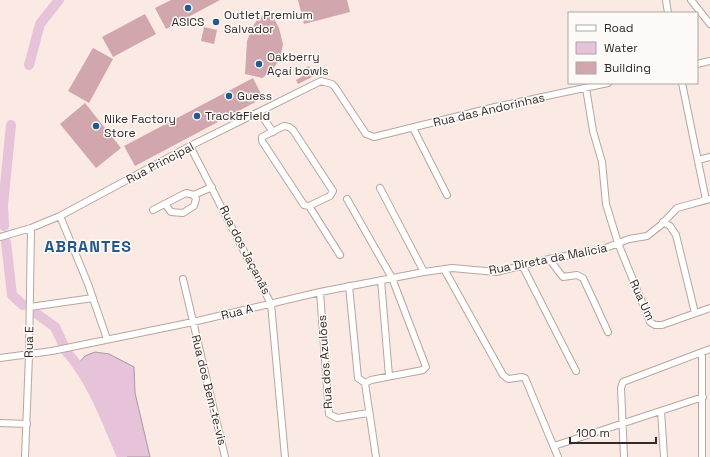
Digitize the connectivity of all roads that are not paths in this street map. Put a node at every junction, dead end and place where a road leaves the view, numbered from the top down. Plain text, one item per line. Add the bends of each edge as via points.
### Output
1 (666, 0) edge
2 (691, 0) edge
3 (668, 12) edge
4 (710, 24) edge
5 (710, 61) edge
6 (698, 64) edge
7 (604, 84) edge
8 (682, 84) edge
9 (586, 88) junction
10 (259, 112) junction
11 (412, 128) junction
12 (273, 132) junction
13 (371, 136) joint
14 (190, 146) junction
15 (710, 158) edge
16 (698, 160) junction
17 (212, 187) junction
18 (380, 188) dead end
19 (194, 195) junction
20 (447, 195) dead end
21 (347, 199) dead end
22 (708, 200) edge
23 (165, 204) junction
24 (306, 206) junction
25 (153, 210) dead end
26 (60, 216) junction
27 (663, 222) junction
28 (31, 228) junction
29 (0, 237) edge
30 (618, 243) junction
31 (340, 255) dead end
32 (549, 259) junction
33 (522, 265) junction
34 (444, 269) junction
35 (424, 272) junction
36 (392, 278) junction
37 (183, 279) dead end
38 (381, 280) junction
39 (349, 286) junction
40 (320, 292) junction
41 (93, 298) junction
42 (271, 304) junction
43 (30, 307) junction
44 (710, 308) edge
45 (695, 313) junction
46 (193, 322) junction
47 (608, 332) dead end
48 (107, 339) junction
49 (710, 349) edge
50 (702, 352) junction
51 (30, 355) junction
52 (0, 358) edge
53 (576, 371) dead end
54 (389, 376) junction
55 (365, 383) junction
56 (703, 397) junction
57 (661, 411) junction
58 (368, 413) junction
59 (0, 423) edge
60 (622, 423) junction
61 (26, 424) junction
62 (554, 446) junction
63 (25, 457) edge
64 (225, 457) edge
65 (285, 457) edge
66 (376, 457) edge
67 (558, 457) edge
68 (624, 457) edge
69 (664, 457) edge
70 (702, 457) edge

1 - 3 street
2 - 4 street
5 - 6 street
7 - 9 street, Rua das Andorinhas
8 - 16 street
9 - 11 street, Rua das Andorinhas
9 - 30 street via 602,162 606,204
10 - 12 street
10 - 13 street, Rua Principal via 317,83 327,82 335,87 366,134
10 - 14 street, Rua Principal
11 - 13 street, Rua das Andorinhas via 379,137
11 - 20 street
12 - 24 street via 262,137 262,144
12 - 24 street via 287,126 293,130 333,193
14 - 17 street, Rua dos Jaçanãs
14 - 26 street, Rua Principal
15 - 16 street
16 - 22 street
17 - 19 street
17 - 42 street, Rua dos Jaçanãs
18 - 35 street
19 - 23 street via 182,194
19 - 23 street via 194,206 183,213 171,212
21 - 36 street
22 - 27 street, Rua Direta da Malicia via 677,208
23 - 25 street
24 - 31 street
26 - 28 street, Rua Principal
26 - 41 street
27 - 30 street, Rua Direta da Malicia via 648,236
27 - 45 street via 670,226 676,235
28 - 29 street, Rua Principal
28 - 43 street, Rua E
30 - 32 street, Rua Direta da Malicia via 604,249
30 - 45 street, Rua Um via 652,324 662,325
32 - 33 street, Rua Direta da Malicia
32 - 47 street via 563,277 577,275 583,278
33 - 34 street, Rua Direta da Malicia via 490,272
33 - 53 street
34 - 35 street, Rua A
34 - 62 street via 503,376 508,379 525,378
35 - 36 street, Rua A
36 - 38 street, Rua A
36 - 54 street via 426,367 423,370
37 - 46 street, Rua dos Bem-te-vis
38 - 39 street, Rua A
38 - 54 street
39 - 40 street, Rua A
39 - 55 street via 358,378
40 - 42 street, Rua A
40 - 58 street, Rua dos Azulões via 329,414 337,418
41 - 43 street
41 - 48 street
42 - 46 street, Rua A
42 - 65 street, Rua dos Jaçanãs
43 - 51 street, Rua E
44 - 45 street, Rua Um
46 - 48 street, Rua A
46 - 64 street, Rua dos Bem-te-vis
48 - 51 street, Rua A
49 - 50 street
50 - 56 street
50 - 60 street via 623,382
51 - 52 street, Rua A
51 - 61 street, Rua E
54 - 55 street
55 - 58 street
56 - 57 street
56 - 70 street
57 - 60 street
57 - 69 street
58 - 66 street
59 - 61 street
60 - 62 street
60 - 68 street
61 - 63 street, Rua E
62 - 67 street

